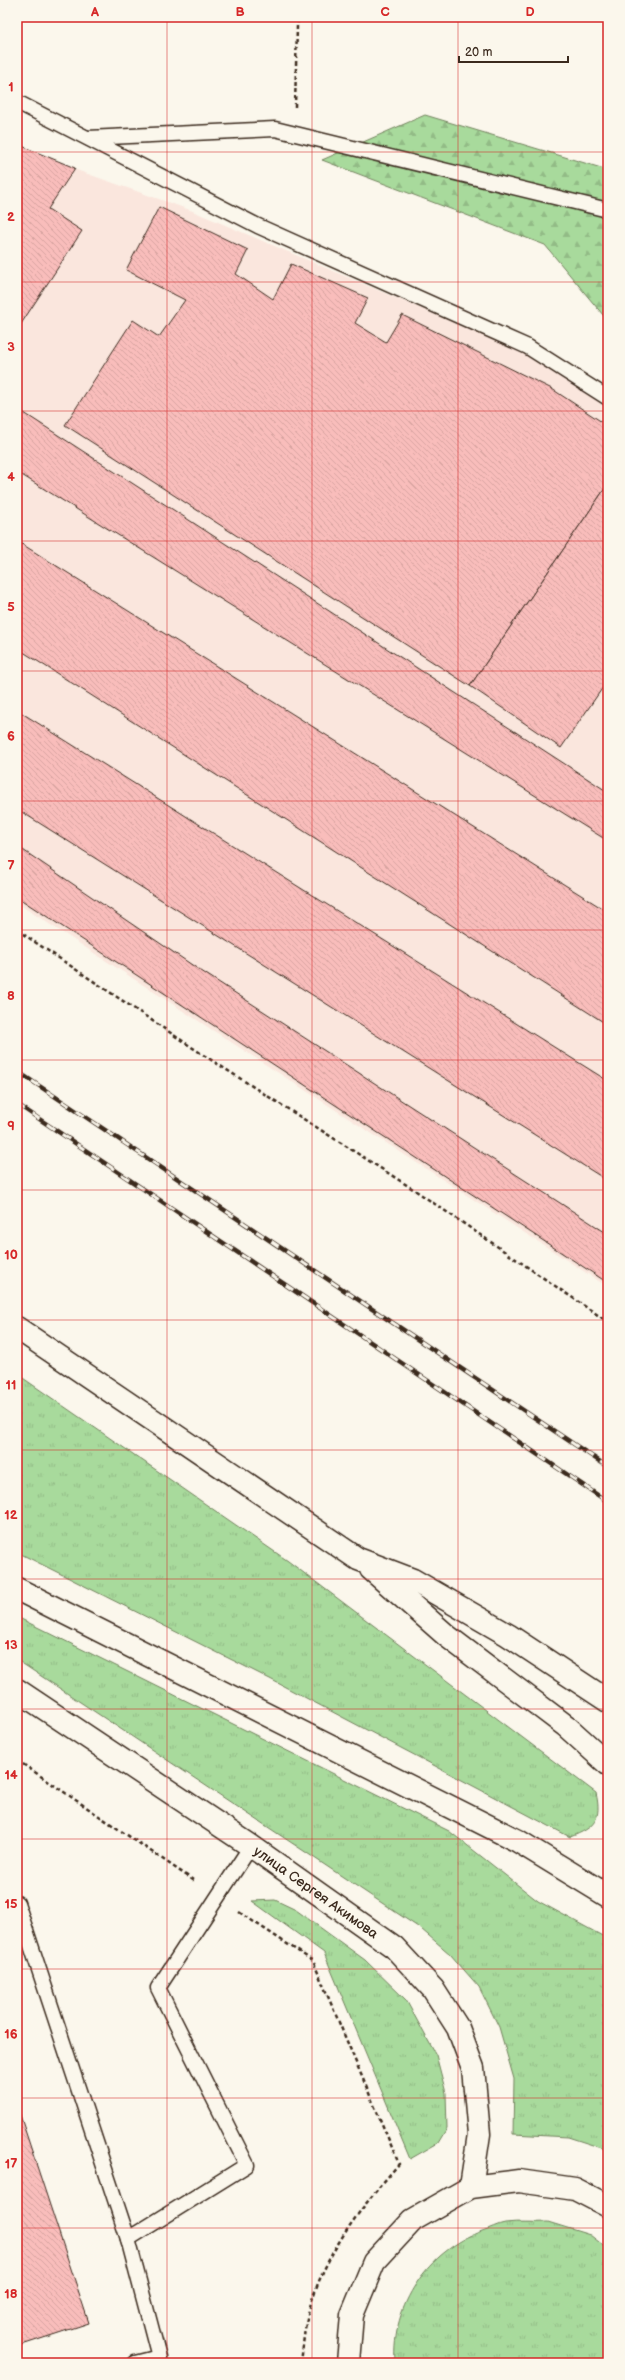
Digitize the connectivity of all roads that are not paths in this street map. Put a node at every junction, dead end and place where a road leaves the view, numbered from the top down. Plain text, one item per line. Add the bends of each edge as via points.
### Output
1 (17, 102) edge
2 (88, 138) junction
3 (608, 210) edge
4 (608, 398) edge
5 (17, 1328) edge
6 (358, 1559) junction
7 (17, 1589) edge
8 (17, 1690) edge
9 (608, 1701) edge
10 (608, 1764) edge
11 (251, 1846) junction
12 (608, 1896) edge
13 (17, 1903) edge
14 (471, 2187) junction
15 (608, 2206) edge
16 (128, 2239) junction
17 (135, 2363) edge
18 (348, 2363) edge

1 - 2 lane
2 - 3 lane via 275,129
2 - 4 lane via 258,226 528,347
5 - 6 main road
6 - 9 main road via 413,1580 508,1635
6 - 10 main road via 448,1636 566,1726
7 - 12 main road via 518,1841
8 - 11 main road, улица Сергея Акимова
11 - 14 main road, улица Сергея Акимова via 394,1947 433,1989 458,2028 473,2068 479,2134
11 - 16 lane via 158,1988 247,2165
13 - 16 lane
14 - 15 main road via 519,2181 575,2189
14 - 18 main road via 413,2220 374,2262 352,2315
16 - 17 lane via 159,2357

